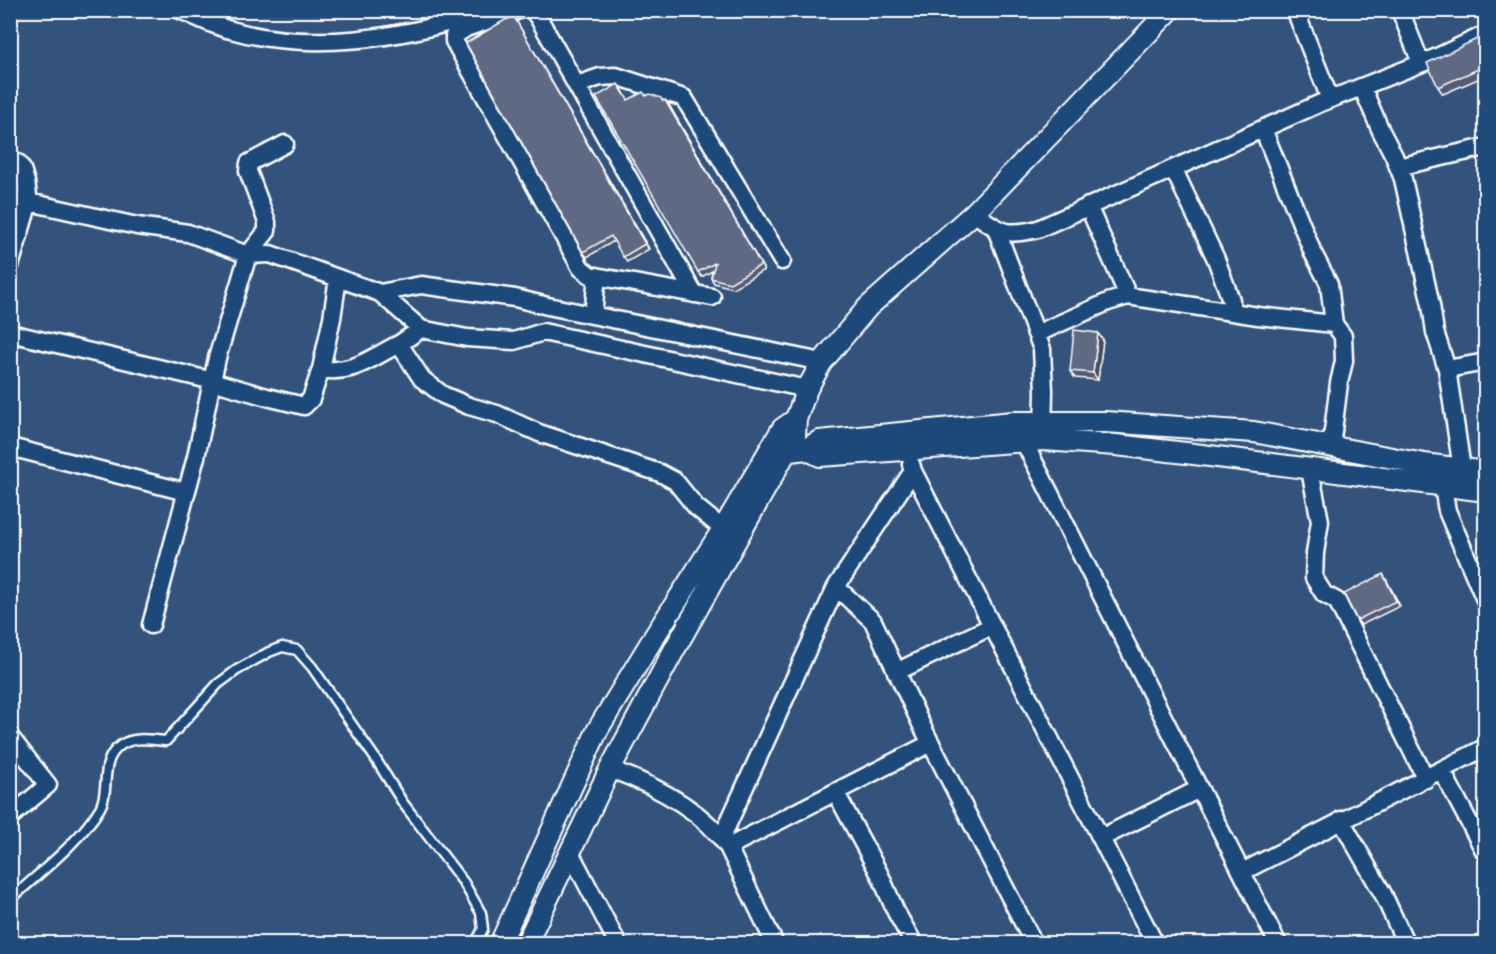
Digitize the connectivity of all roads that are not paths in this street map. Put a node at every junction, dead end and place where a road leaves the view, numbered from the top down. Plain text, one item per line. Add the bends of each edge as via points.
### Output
1 (180, 10) edge
2 (485, 10) edge
3 (519, 10) edge
4 (532, 10) edge
5 (1170, 10) edge
6 (1295, 10) edge
7 (1400, 10) edge
8 (1485, 34) edge
9 (1420, 63) junction
10 (577, 85) junction
11 (1362, 87) junction
12 (1330, 99) junction
13 (1263, 129) junction
14 (285, 144) dead end
15 (1485, 147) edge
16 (10, 161) edge
17 (1398, 167) junction
18 (1174, 170) junction
19 (10, 196) edge
20 (29, 202) junction
21 (1088, 206) junction
22 (974, 213) junction
23 (996, 229) junction
24 (248, 255) junction
25 (782, 261) dead end
26 (10, 266) edge
27 (597, 276) junction
28 (338, 278) junction
29 (380, 293) junction
30 (694, 294) junction
31 (1128, 296) junction
32 (712, 297) dead end
33 (548, 306) junction
34 (1231, 311) junction
35 (593, 315) junction
36 (1334, 324) junction
37 (421, 329) junction
38 (543, 332) junction
39 (10, 333) edge
40 (1036, 334) junction
41 (399, 344) junction
42 (822, 362) junction
43 (1485, 362) edge
44 (321, 369) junction
45 (1447, 369) junction
46 (213, 381) junction
47 (807, 389) junction
48 (1043, 431) junction
49 (1023, 440) junction
50 (10, 447) edge
51 (1331, 447) junction
52 (806, 449) junction
53 (906, 449) junction
54 (776, 453) junction
55 (1462, 469) junction
56 (1310, 470) junction
57 (913, 471) junction
58 (1485, 472) edge
59 (1443, 487) junction
60 (1485, 491) edge
61 (186, 492) junction
62 (723, 530) junction
63 (836, 587) junction
64 (1485, 602) edge
65 (152, 625) dead end
66 (993, 626) junction
67 (896, 672) junction
68 (10, 737) edge
69 (931, 743) junction
70 (1485, 747) edge
71 (610, 769) junction
72 (1442, 771) junction
73 (1426, 779) junction
74 (1199, 789) junction
75 (836, 793) junction
76 (10, 817) edge
77 (1341, 820) junction
78 (1101, 838) junction
79 (725, 842) junction
80 (571, 854) junction
81 (1485, 854) edge
82 (1242, 872) junction
83 (10, 900) edge
84 (1147, 941) edge
85 (475, 944) edge
86 (500, 944) edge
87 (526, 944) edge
88 (618, 944) edge
89 (775, 944) edge
90 (914, 944) edge
91 (1034, 944) edge
92 (1278, 944) edge
93 (1406, 944) edge

1 - 2 street via 231,30 272,38 331,42 433,27
3 - 27 street via 466,28 454,36 454,41 580,268
4 - 10 street
5 - 22 street
6 - 12 street
7 - 9 street
8 - 9 street
9 - 11 street
10 - 25 street via 616,76 684,98
10 - 30 street
11 - 12 street
11 - 17 street
12 - 13 street
13 - 18 street
13 - 36 street via 1329,285
14 - 24 street via 249,163 248,171 267,227 264,238
15 - 17 street
16 - 20 street via 22,169
17 - 45 street
18 - 21 street
18 - 34 street via 1216,259 1231,300
19 - 20 street
20 - 24 street via 188,234
20 - 26 street
21 - 23 street via 1015,235
21 - 31 street
22 - 23 street
22 - 42 street via 868,307
23 - 40 street
24 - 28 street via 270,254
24 - 46 street
27 - 30 street
27 - 35 street
28 - 29 street
28 - 44 street
29 - 33 street via 421,285
29 - 37 street
30 - 32 street
31 - 34 street
31 - 40 street
33 - 35 street
33 - 38 street
34 - 36 street
35 - 42 street
36 - 51 street via 1343,336 1344,361
37 - 38 street via 467,338 514,340
37 - 41 street
38 - 47 street
39 - 46 street
40 - 48 street via 1041,349
41 - 44 street via 347,370
41 - 62 street via 422,380 443,395 538,433 660,473 675,481 696,507
42 - 47 street
43 - 45 street
44 - 46 street via 311,399 304,406
45 - 55 street
46 - 61 street
47 - 54 street via 796,419 782,429
48 - 49 street
48 - 51 street via 1105,422 1254,432
48 - 52 street via 1013,422 819,441
48 - 56 street via 1116,445
49 - 53 street
49 - 74 street
50 - 61 street
51 - 55 street
52 - 53 street via 820,456
52 - 54 street
53 - 57 street
54 - 62 street
54 - 71 street
55 - 58 street
56 - 59 street
56 - 73 street via 1320,521 1314,578 1324,594 1337,601
57 - 63 street
57 - 66 street
59 - 60 street
59 - 64 street via 1447,511
61 - 65 street
62 - 86 street via 598,729
63 - 67 street via 873,621
63 - 79 street
66 - 67 street
66 - 78 street
67 - 69 street
68 - 76 street via 48,785
69 - 75 street
69 - 91 street
70 - 72 street
71 - 79 street via 672,797
71 - 80 street
72 - 73 street
72 - 81 street
73 - 77 street
74 - 78 street
74 - 82 street
75 - 79 street
75 - 90 street
77 - 82 street
77 - 93 street
78 - 84 street
79 - 89 street
80 - 87 street
80 - 88 street
82 - 92 street
83 - 85 lane via 84,830 102,806 107,763 121,745 138,739 166,741 218,684 282,647 297,650 312,667 403,803 464,883 481,913 483,929

